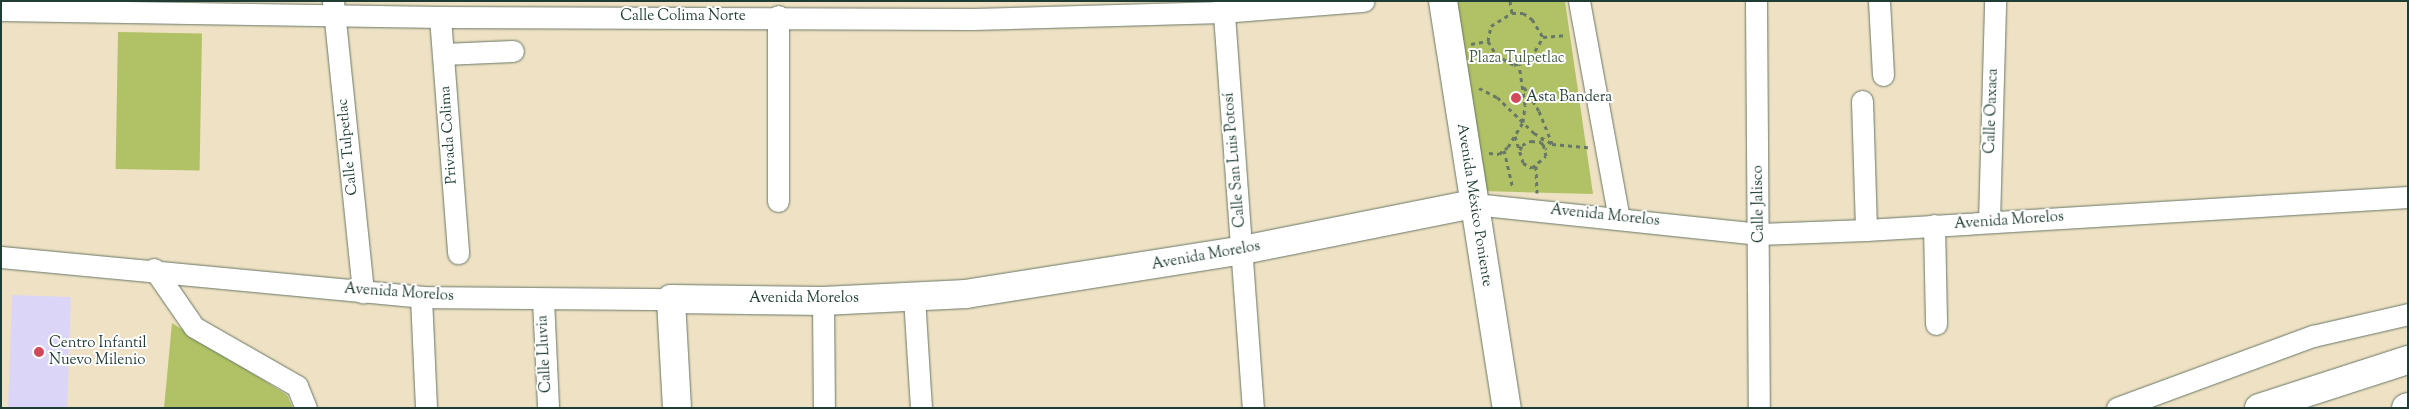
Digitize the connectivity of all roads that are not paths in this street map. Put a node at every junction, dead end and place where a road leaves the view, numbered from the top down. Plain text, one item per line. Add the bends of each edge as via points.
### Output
1 (1364, 1) edge
2 (1443, 1) edge
3 (1579, 1) edge
4 (1756, 1) edge
5 (1879, 1) edge
6 (1995, 1) edge
7 (1223, 7) edge
8 (334, 8) edge
9 (465, 9) edge
10 (1, 10) edge
11 (973, 10) edge
12 (778, 16) junction
13 (440, 17) junction
14 (513, 52) dead end
15 (443, 54) junction
16 (1883, 75) dead end
17 (1862, 101) dead end
18 (2408, 197) edge
19 (778, 201) dead end
20 (1474, 204) junction
21 (1619, 218) junction
22 (1989, 222) junction
23 (1934, 225) junction
24 (1866, 230) junction
25 (1759, 234) junction
26 (1243, 250) junction
27 (458, 253) dead end
28 (1, 257) edge
29 (154, 269) junction
30 (363, 292) junction
31 (421, 297) junction
32 (914, 297) junction
33 (671, 299) junction
34 (543, 300) junction
35 (823, 301) junction
36 (2408, 314) edge
37 (1936, 324) dead end
38 (2408, 360) edge
39 (306, 408) edge
40 (426, 408) edge
41 (548, 408) edge
42 (677, 408) edge
43 (824, 408) edge
44 (921, 408) edge
45 (1253, 408) edge
46 (1507, 408) edge
47 (1759, 408) edge
48 (2117, 408) edge
49 (2259, 408) edge

1 - 7 street, Calle Colima Norte
2 - 20 main road, Avenida México Poniente
3 - 21 street
4 - 25 street, Calle Jalisco
5 - 16 street
6 - 22 street, Calle Oaxaca
7 - 11 street, Calle Colima Norte
7 - 26 street, Calle San Luis Potosí
8 - 10 street, Calle Colima Norte
8 - 13 street, Calle Colima Norte
8 - 30 street, Calle Tulpetlac
9 - 12 street, Calle Colima Norte
9 - 13 street, Calle Colima Norte
11 - 12 street, Calle Colima Norte
12 - 19 street
13 - 15 street, Privada Colima
14 - 15 street
15 - 27 street, Privada Colima
17 - 24 street
18 - 22 street, Avenida Morelos
20 - 21 street, Avenida Morelos
20 - 26 main road, Avenida Morelos
20 - 46 main road, Avenida México Poniente
21 - 25 street, Avenida Morelos
22 - 23 street, Avenida Morelos
23 - 24 street, Avenida Morelos
23 - 37 street
24 - 25 street, Avenida Morelos
25 - 47 street, Calle Jalisco
26 - 32 main road, Avenida Morelos via 966,294
26 - 45 street, Calle San Luis Potosí
28 - 29 street, Avenida Morelos
29 - 30 street, Avenida Morelos
29 - 39 street via 194,327 297,386
30 - 31 street, Avenida Morelos
31 - 34 street, Avenida Morelos
31 - 40 street
32 - 35 main road, Avenida Morelos
32 - 44 street
33 - 34 street, Avenida Morelos
33 - 35 main road, Avenida Morelos
33 - 42 main road
34 - 41 street, Calle Lluvia
35 - 43 street
36 - 48 street via 2313,336
38 - 49 main road

